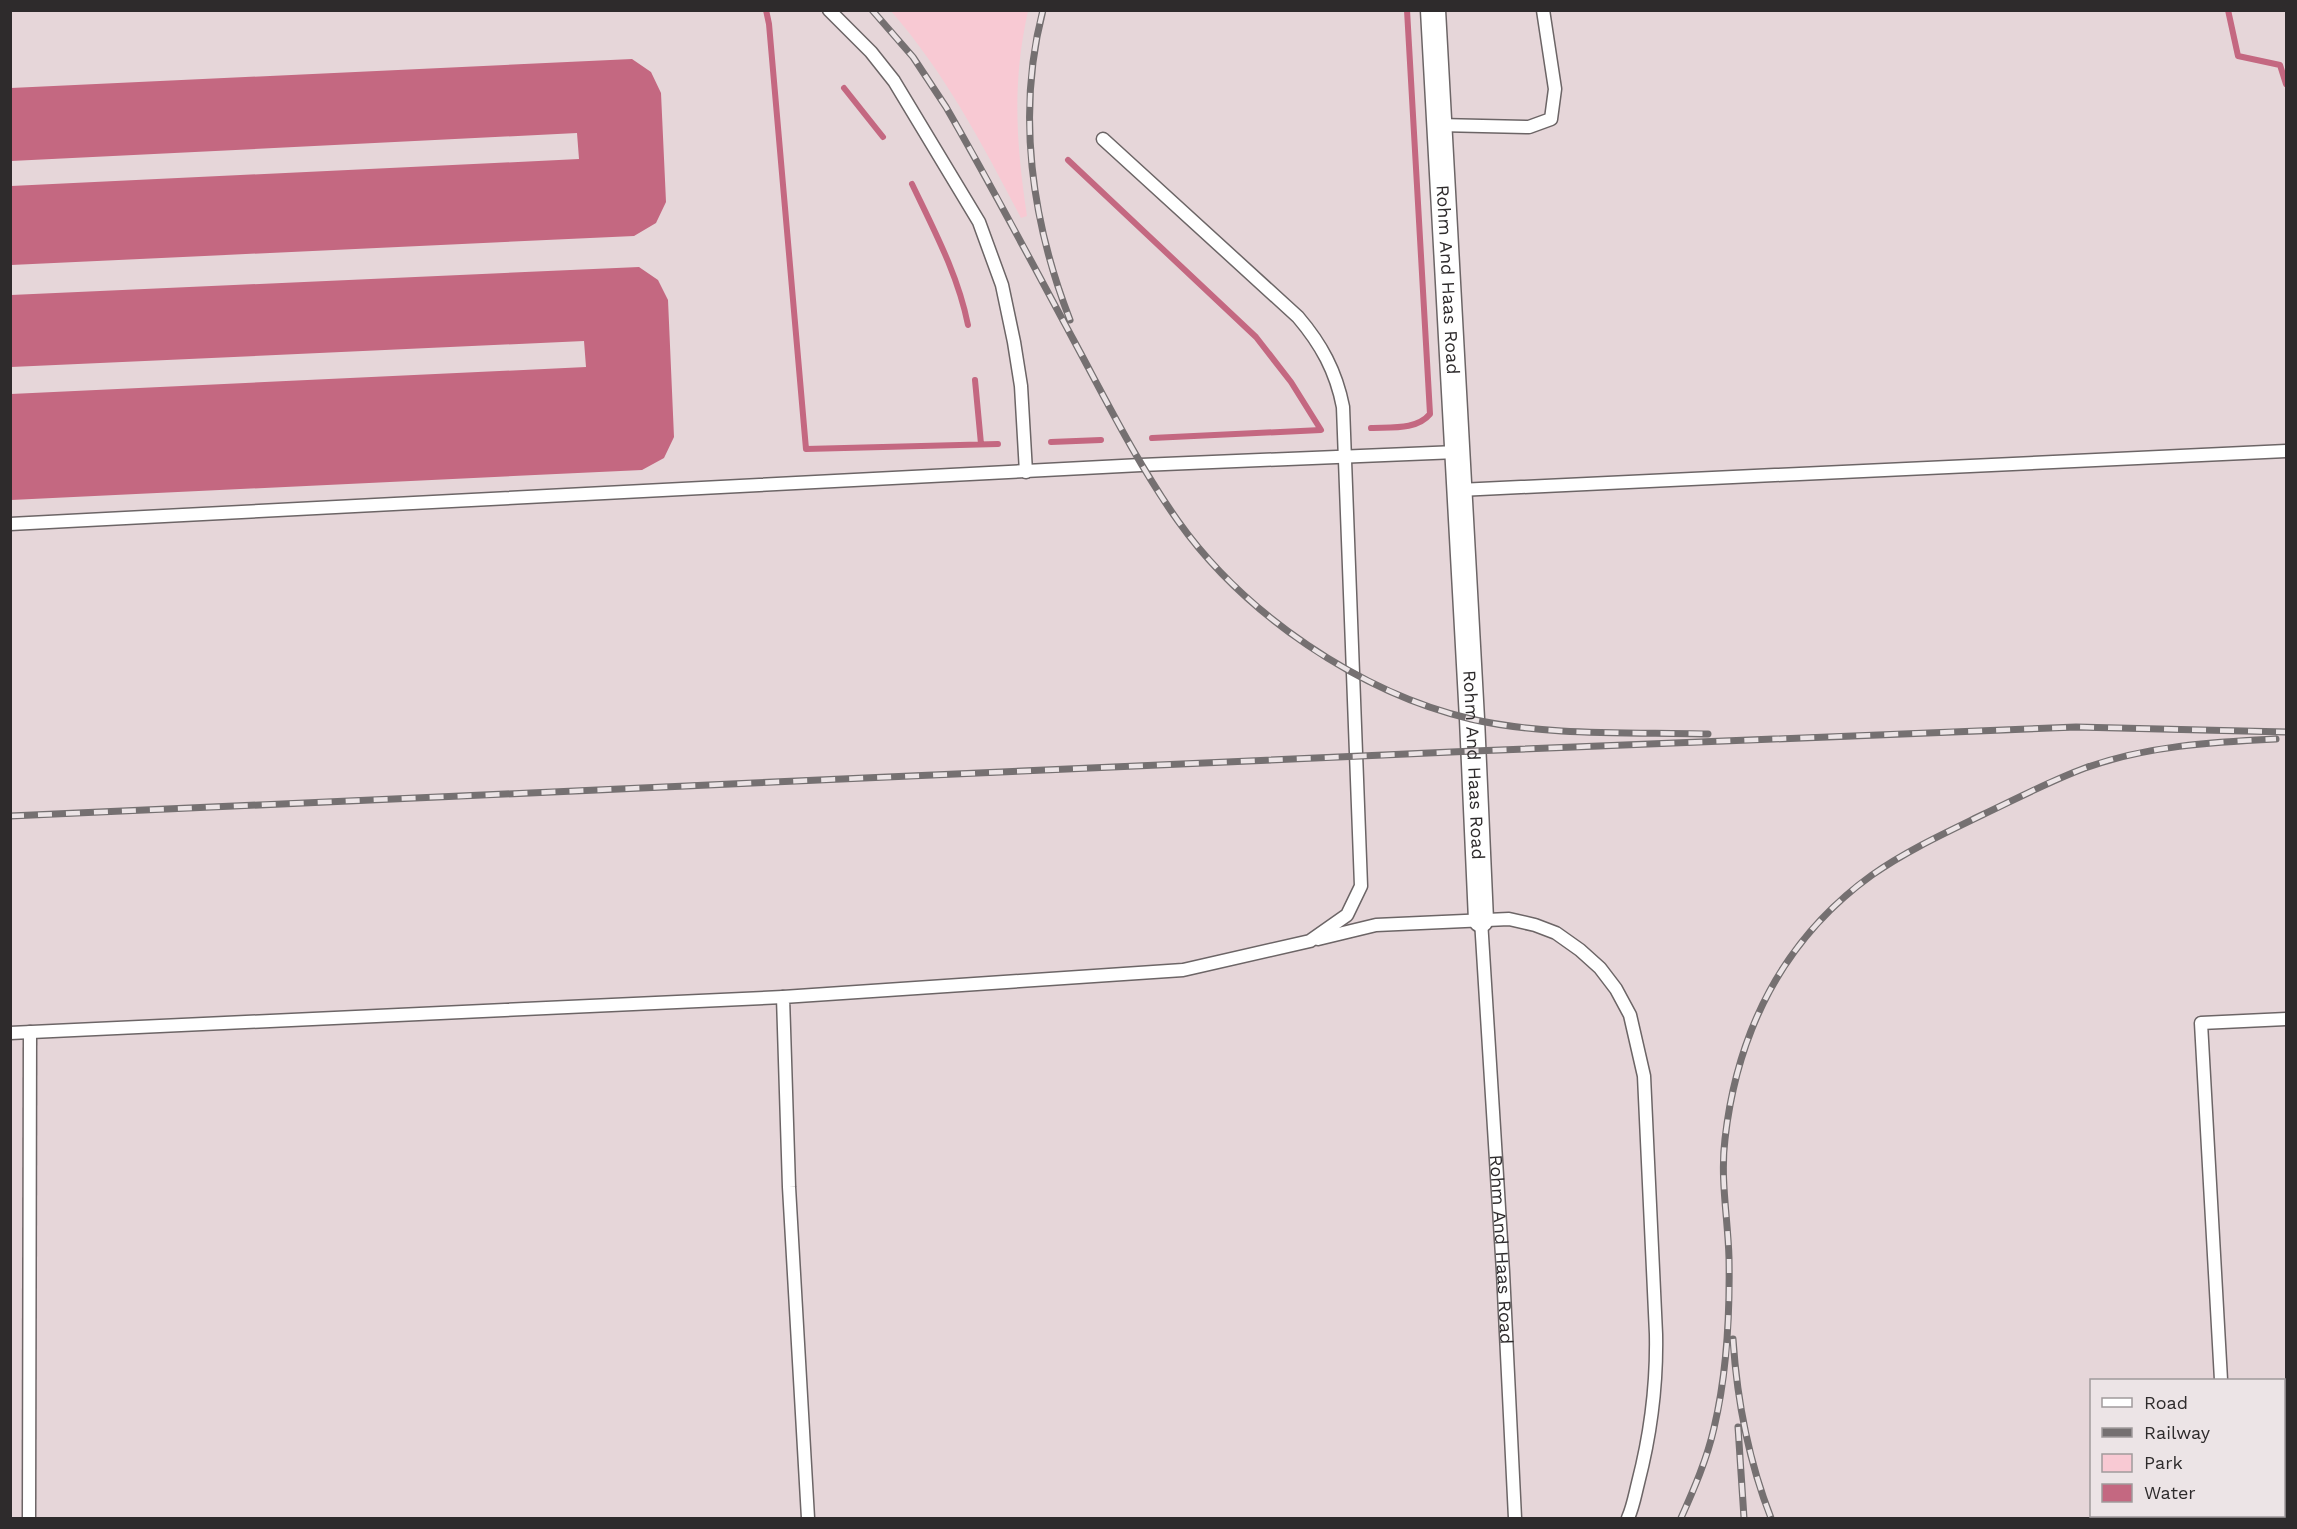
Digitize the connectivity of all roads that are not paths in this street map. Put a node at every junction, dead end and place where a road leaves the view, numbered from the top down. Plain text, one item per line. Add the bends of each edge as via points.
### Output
1 (829, 10) edge
2 (1433, 10) edge
3 (1543, 10) edge
4 (1439, 125) junction
5 (1103, 139) dead end
6 (2286, 451) edge
7 (1457, 452) junction
8 (1345, 456) junction
9 (1026, 472) junction
10 (1459, 490) junction
11 (10, 524) edge
12 (1481, 920) junction
13 (1310, 941) junction
14 (783, 997) junction
15 (2286, 1019) edge
16 (30, 1032) junction
17 (10, 1033) edge
18 (2221, 1379) edge
19 (29, 1518) edge
20 (808, 1518) edge
21 (1515, 1518) edge
22 (1628, 1518) edge

1 - 9 lane via 894,81 979,222 1002,285 1014,342
2 - 4 street, Rohm And Haas Road
3 - 4 lane via 1555,89 1551,120 1529,127
4 - 7 street, Rohm And Haas Road
5 - 8 lane via 1314,335 1339,385
6 - 10 lane
7 - 8 lane
7 - 10 street, Rohm And Haas Road
8 - 9 lane
8 - 13 lane via 1361,886 1347,915
9 - 11 lane
10 - 12 street, Rohm And Haas Road
12 - 13 lane via 1376,925
12 - 21 lane, Rohm And Haas Road
12 - 22 lane via 1509,919 1535,925 1556,933 1580,950 1616,989 1630,1015 1637,1043 1644,1076 1657,1374 1644,1462
13 - 14 lane via 1183,970
14 - 16 lane
14 - 20 lane via 789,1187
15 - 18 lane via 2201,1023
16 - 17 lane
16 - 19 lane

